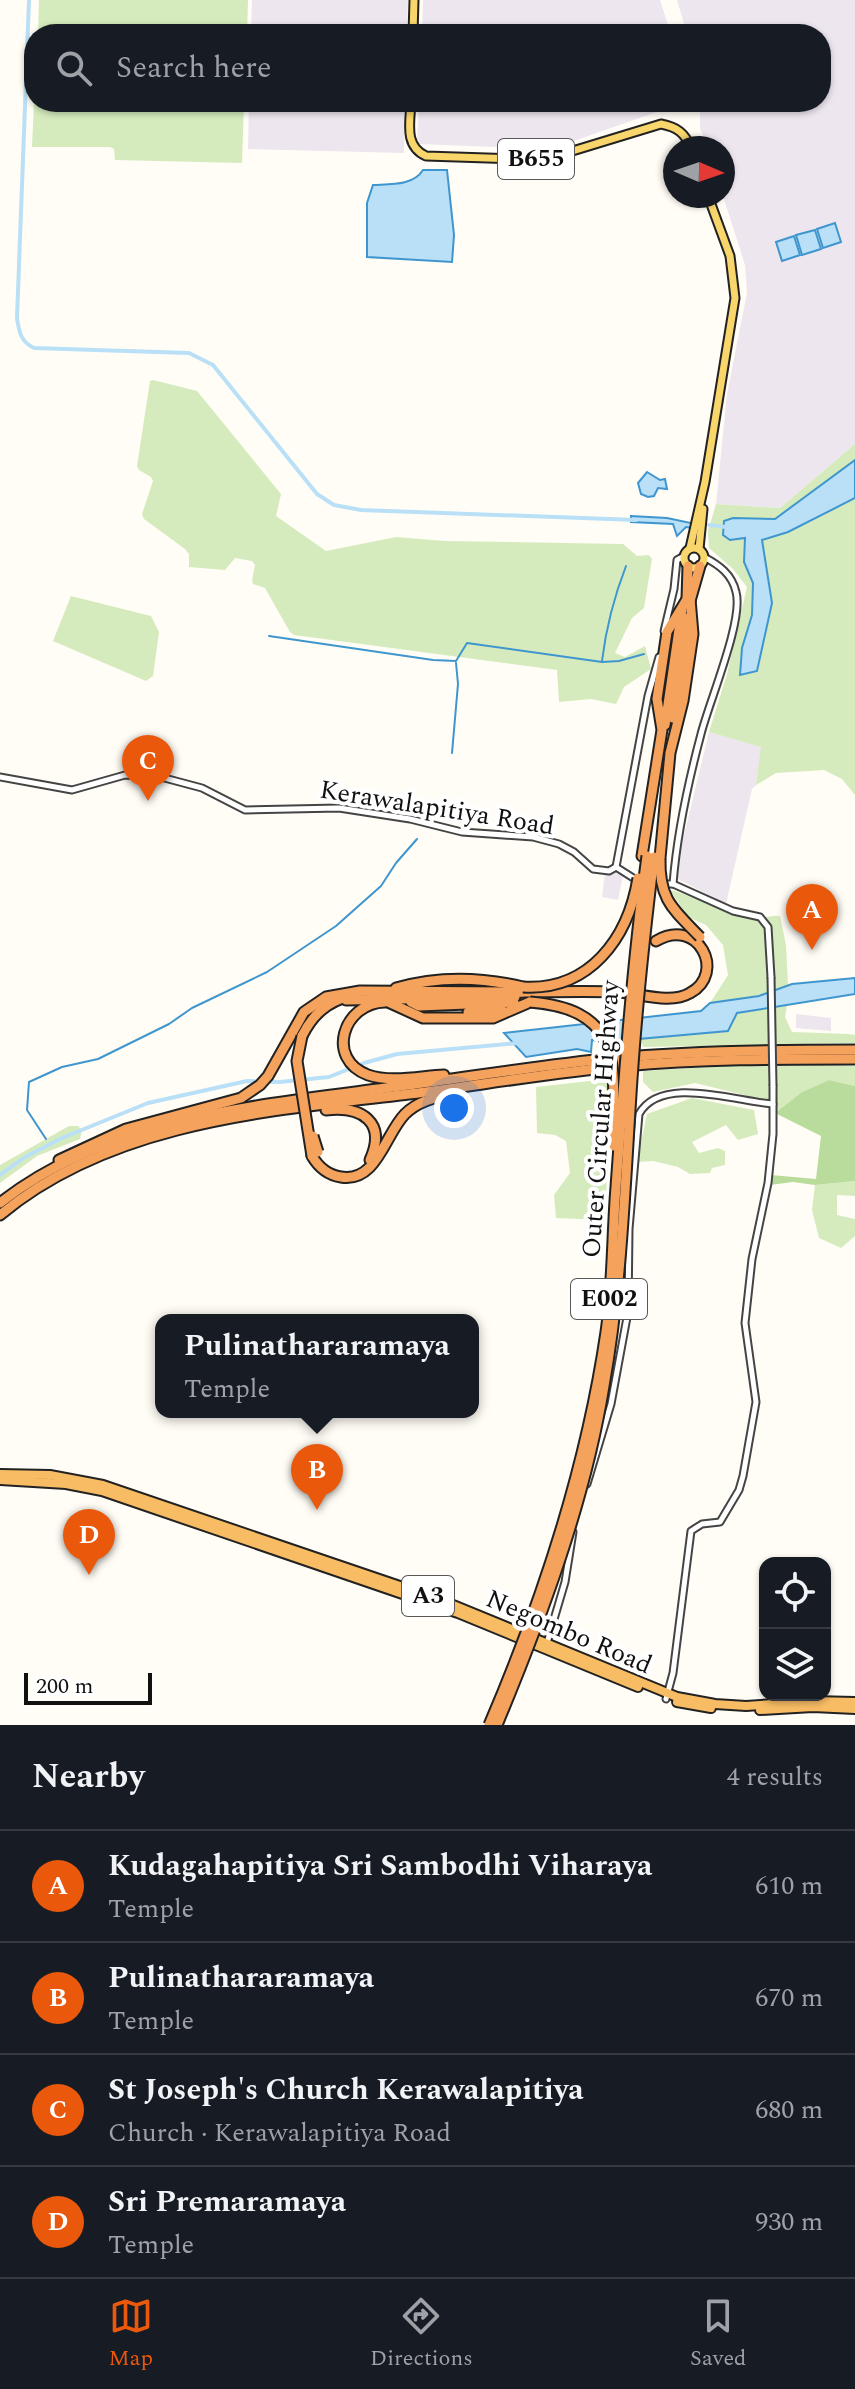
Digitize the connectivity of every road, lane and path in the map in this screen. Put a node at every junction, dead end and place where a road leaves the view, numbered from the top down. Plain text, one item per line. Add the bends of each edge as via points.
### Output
1 (414, 0) edge
2 (413, 24) edge
3 (411, 112) edge
4 (685, 136) edge
5 (712, 208) edge
6 (705, 482) junction
7 (690, 548) junction
8 (699, 549) junction
9 (684, 556) junction
10 (702, 562) junction
11 (688, 566) junction
12 (688, 599) junction
13 (666, 727) junction
14 (0, 777) edge
15 (651, 857) junction
16 (616, 867) junction
17 (673, 884) junction
18 (382, 992) junction
19 (520, 992) junction
20 (530, 1002) junction
21 (404, 1003) junction
22 (636, 1026) junction
23 (855, 1050) edge
24 (855, 1059) edge
25 (520, 1070) junction
26 (541, 1076) junction
27 (773, 1104) junction
28 (222, 1121) junction
29 (315, 1154) junction
30 (27, 1183) junction
31 (615, 1198) junction
32 (0, 1203) edge
33 (0, 1215) edge
34 (0, 1474) edge
35 (0, 1480) edge
36 (460, 1610) junction
37 (546, 1645) junction
38 (666, 1696) junction
39 (855, 1702) edge
40 (855, 1709) edge
41 (489, 1725) edge
42 (497, 1725) edge

1 - 2 main road
3 - 4 main road, B655 via 410,141 426,156 556,156 661,124 674,126
5 - 6 main road via 730,256 735,298
6 - 7 main road
6 - 8 main road
7 - 8 main road
7 - 9 main road
8 - 10 main road
9 - 11 main road
9 - 16 street via 675,567
10 - 11 main road
10 - 12 highway
10 - 17 street via 728,574 737,600 680,819
11 - 12 highway
12 - 13 highway, Outer Circular Highway / E002
12 - 13 highway via 672,630 661,695
12 - 13 highway via 667,632 657,699
12 - 15 highway via 693,634
13 - 15 highway, Outer Circular Highway / E002
14 - 16 street, Kerawalapitiya Road via 72,790 125,775 166,778 202,788 245,810 339,808 462,832 533,837 559,844 593,869
15 - 19 highway, bridge via 618,939 603,958 560,983
15 - 19 highway, bridge via 672,910 700,937 711,959 711,972 700,991 682,1001
15 - 22 highway, Outer Circular Highway / E002, bridge
15 - 31 highway, Outer Circular Highway / E002, bridge via 628,1026
16 - 17 street, Kerawalapitiya Road via 635,881
17 - 27 street, Kerawalapitiya Road, bridge via 760,917 768,927
18 - 19 highway via 430,983 489,983
18 - 19 highway via 429,980 489,980
18 - 30 highway via 340,993 318,1001 304,1012 268,1076 241,1098 105,1137
19 - 21 highway via 491,1000
19 - 22 highway, bridge via 617,992 673,998 692,993 707,969 697,941 677,933 649,948 646,958
19 - 29 highway, bridge via 354,995 322,1008 313,1016 297,1061
20 - 21 highway
20 - 21 highway via 470,1008
20 - 21 highway via 492,1015 417,1013
20 - 31 highway, bridge via 589,1018 609,1049
21 - 25 highway via 379,1002 358,1011 346,1026 344,1052 364,1072 390,1078
22 - 42 highway, Outer Circular Highway / E002, bridge via 621,1258 604,1389 565,1542
23 - 25 highway via 686,1053
24 - 26 highway via 662,1064
25 - 30 highway via 294,1101 165,1126 83,1154
26 - 28 highway
26 - 29 highway via 416,1105 396,1123 363,1174 331,1175 317,1166
27 - 37 street via 693,1092 654,1098 639,1114 628,1312 611,1404
27 - 38 street, Kerawalapitiya Road via 768,1183 745,1323 756,1402 743,1476 720,1522 691,1531
28 - 29 highway via 346,1109 374,1126 372,1159 361,1170 333,1171
28 - 33 highway via 137,1142 88,1161 33,1189
30 - 32 highway
31 - 41 highway, Outer Circular Highway / E002, bridge via 606,1329 578,1471
34 - 36 highway, Negombo Road / A3 via 50,1475 103,1485
35 - 36 highway, Negombo Road / A3 via 102,1491
36 - 37 highway, Negombo Road / A3
37 - 38 highway, Negombo Road / A3
38 - 39 highway, Negombo Road / A3 via 746,1706
38 - 40 highway, Negombo Road / A3 via 683,1704 733,1710

